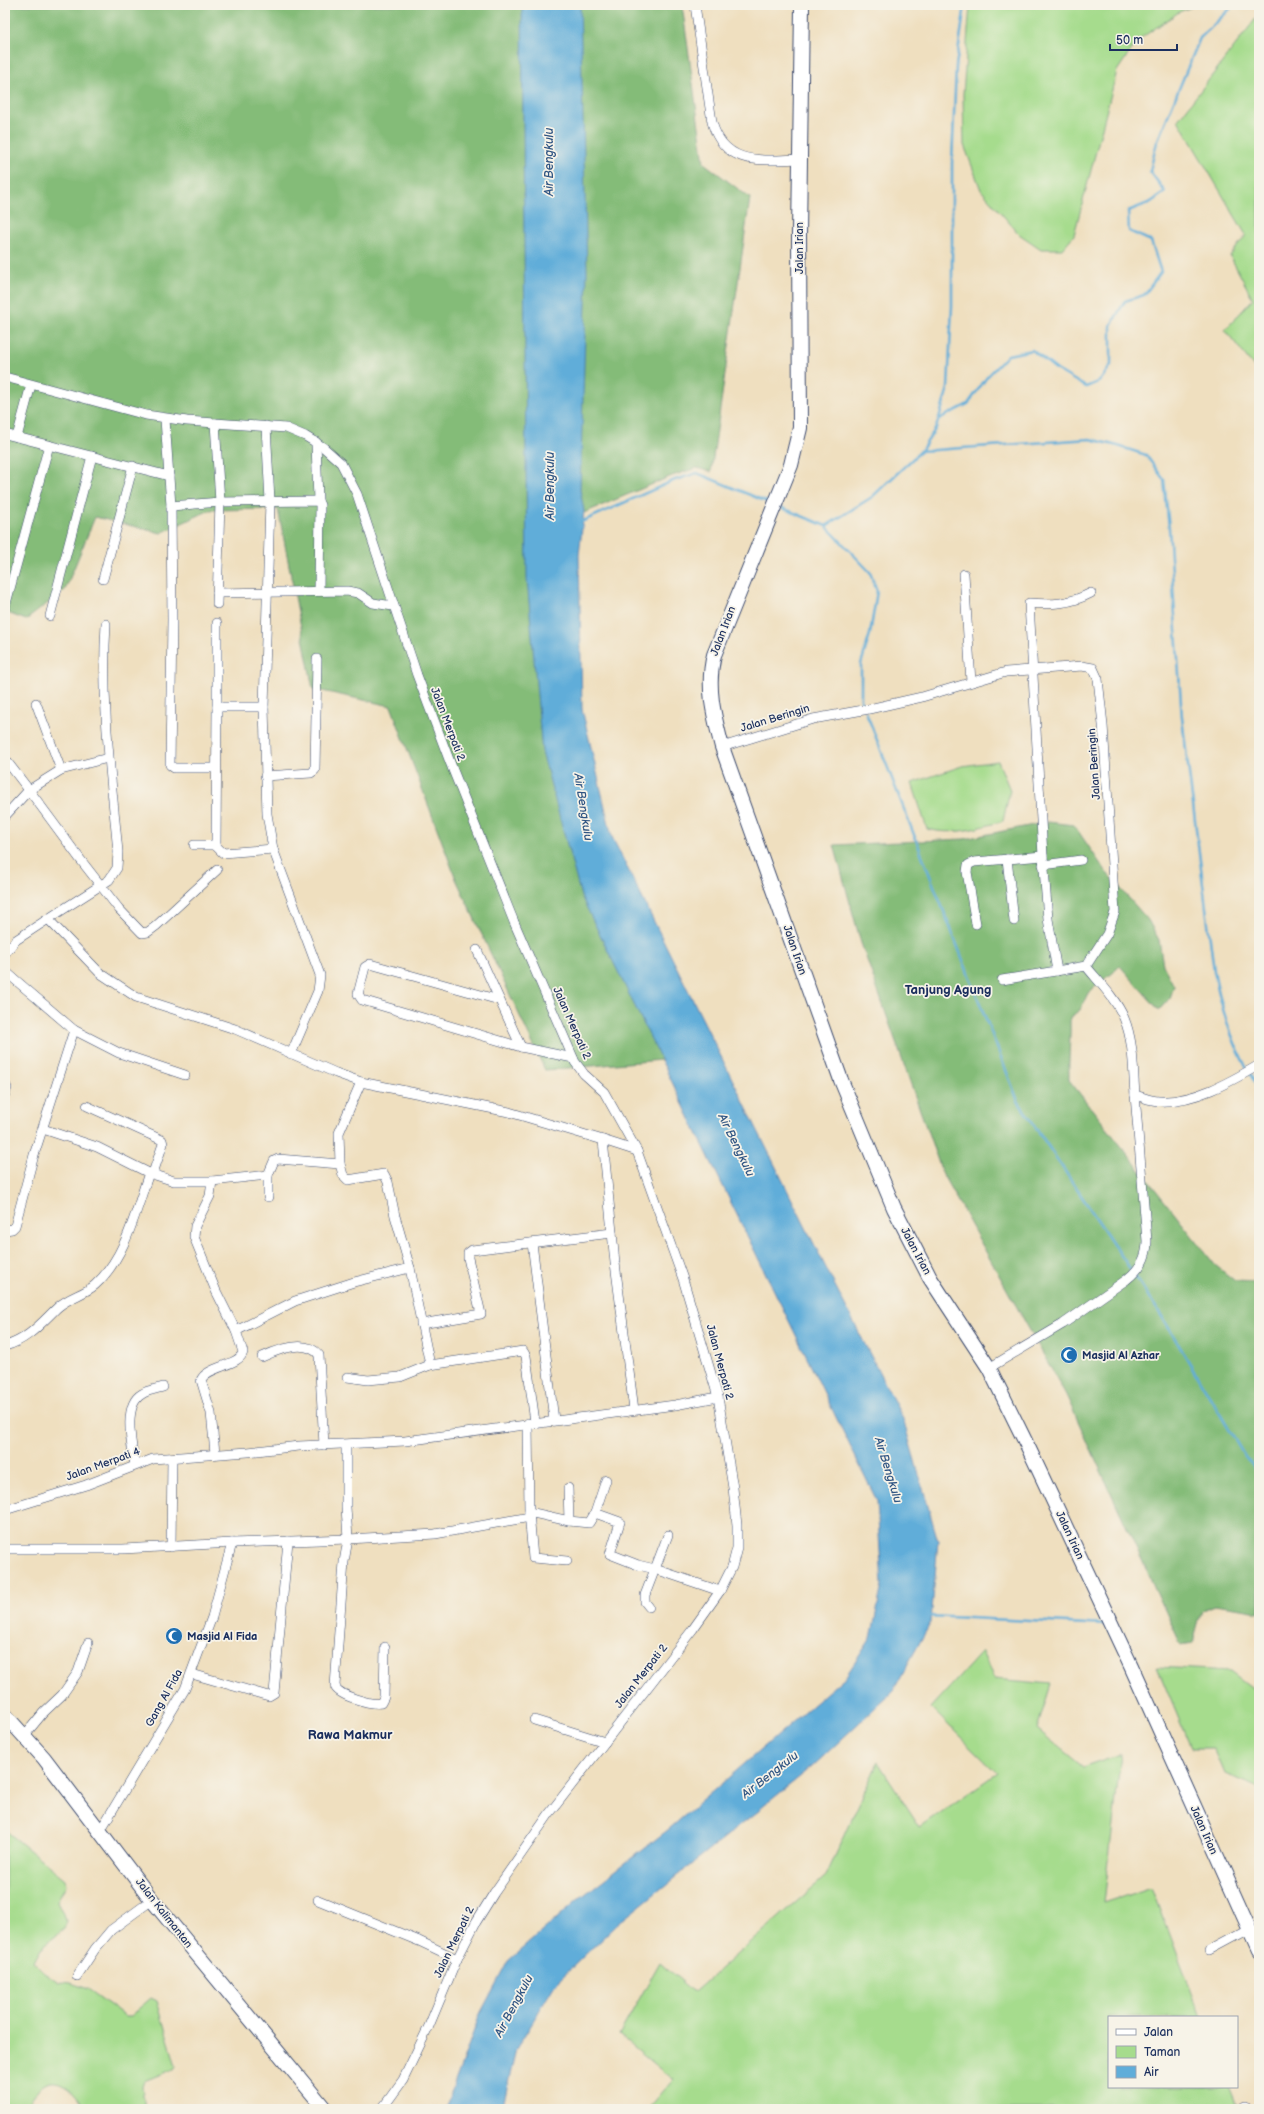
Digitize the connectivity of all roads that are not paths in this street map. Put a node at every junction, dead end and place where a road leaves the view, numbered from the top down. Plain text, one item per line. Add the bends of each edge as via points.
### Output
1 (695, 5) edge
2 (802, 5) edge
3 (800, 160) junction
4 (5, 377) edge
5 (31, 385) junction
6 (165, 419) junction
7 (215, 423) junction
8 (266, 426) junction
9 (5, 434) edge
10 (17, 437) junction
11 (316, 442) junction
12 (49, 445) junction
13 (92, 456) junction
14 (133, 466) junction
15 (169, 476) junction
16 (270, 501) junction
17 (318, 501) junction
18 (220, 502) junction
19 (171, 506) junction
20 (964, 574) dead end
21 (103, 579) dead end
22 (319, 591) junction
23 (217, 593) junction
24 (266, 593) junction
25 (1091, 593) dead end
26 (217, 604) dead end
27 (394, 606) junction
28 (5, 607) edge
29 (50, 616) dead end
30 (217, 623) dead end
31 (106, 624) dead end
32 (318, 659) dead end
33 (1033, 669) junction
34 (971, 682) junction
35 (36, 703) dead end
36 (217, 707) junction
37 (264, 707) junction
38 (722, 747) junction
39 (108, 758) junction
40 (5, 760) edge
41 (216, 768) junction
42 (61, 770) junction
43 (265, 776) junction
44 (30, 790) junction
45 (5, 816) edge
46 (194, 845) dead end
47 (216, 846) junction
48 (273, 849) junction
49 (1007, 860) junction
50 (1043, 860) junction
51 (1081, 860) dead end
52 (217, 870) dead end
53 (100, 886) junction
54 (48, 919) junction
55 (1014, 921) dead end
56 (976, 924) dead end
57 (477, 950) dead end
58 (5, 953) edge
59 (1086, 966) junction
60 (5, 971) edge
61 (1057, 971) junction
62 (1002, 980) dead end
63 (499, 1000) junction
64 (74, 1030) junction
65 (522, 1047) junction
66 (291, 1054) junction
67 (573, 1058) junction
68 (1256, 1067) edge
69 (185, 1074) dead end
70 (361, 1082) junction
71 (5, 1084) edge
72 (5, 1094) edge
73 (1135, 1095) junction
74 (87, 1106) dead end
75 (43, 1129) junction
76 (603, 1140) junction
77 (637, 1151) junction
78 (340, 1164) junction
79 (151, 1173) junction
80 (268, 1175) junction
81 (212, 1181) junction
82 (268, 1197) dead end
83 (5, 1230) edge
84 (612, 1233) junction
85 (532, 1242) junction
86 (410, 1268) junction
87 (422, 1324) junction
88 (236, 1331) junction
89 (5, 1346) edge
90 (262, 1357) dead end
91 (430, 1365) junction
92 (989, 1368) junction
93 (347, 1377) dead end
94 (163, 1387) dead end
95 (718, 1397) junction
96 (634, 1410) junction
97 (554, 1420) junction
98 (532, 1422) junction
99 (324, 1445) junction
100 (346, 1445) junction
101 (215, 1453) junction
102 (172, 1458) junction
103 (135, 1465) junction
104 (606, 1480) dead end
105 (568, 1488) dead end
106 (5, 1510) edge
107 (595, 1513) junction
108 (530, 1514) junction
109 (569, 1521) junction
110 (668, 1536) dead end
111 (348, 1539) junction
112 (288, 1541) junction
113 (232, 1542) junction
114 (171, 1547) junction
115 (5, 1549) edge
116 (567, 1561) dead end
117 (655, 1569) junction
118 (720, 1591) junction
119 (648, 1607) dead end
120 (88, 1643) dead end
121 (385, 1647) dead end
122 (192, 1674) junction
123 (5, 1715) edge
124 (534, 1720) dead end
125 (24, 1736) junction
126 (605, 1742) junction
127 (100, 1831) junction
128 (152, 1900) junction
129 (318, 1900) dead end
130 (1249, 1930) junction
131 (1259, 1950) edge
132 (1210, 1951) dead end
133 (457, 1959) junction
134 (77, 1976) dead end
135 (325, 2109) edge
136 (382, 2109) edge

1 - 3 street via 712,122 719,139 730,151 747,159
2 - 3 main road, Jalan Irian
3 - 38 main road, Jalan Irian via 800,428 791,465 710,668 711,696
4 - 5 street, Jalan Merpati 2
5 - 6 street, Jalan Merpati 2
5 - 10 street
6 - 7 street, Jalan Merpati 2
6 - 15 street
7 - 8 street, Jalan Merpati 2
7 - 18 street
8 - 11 street, Jalan Merpati 2 via 295,431
8 - 16 street
9 - 10 street
10 - 12 street
11 - 17 street
11 - 27 street, Jalan Merpati 2 via 331,453 349,476 358,494
12 - 13 street
12 - 28 street
13 - 14 street
13 - 29 street
14 - 15 street
14 - 21 street
15 - 19 street
16 - 17 street
16 - 18 street
16 - 24 street
17 - 22 street
18 - 19 street
18 - 23 street
19 - 41 street via 170,764 174,768
20 - 34 street
22 - 24 street
22 - 27 street via 347,590 358,593 373,603
23 - 24 street
23 - 26 street
24 - 37 street
25 - 33 street via 1077,601 1057,604 1029,603
27 - 67 street, Jalan Merpati 2 via 453,770 514,922
30 - 36 street
31 - 39 street via 103,685
32 - 43 street via 315,770 311,773
33 - 34 street, Jalan Beringin via 1006,672
33 - 50 street
33 - 59 street, Jalan Beringin via 1091,667 1098,679 1115,912 1107,934
34 - 38 street, Jalan Beringin via 922,697 813,718
35 - 42 street
36 - 37 street
36 - 41 street
37 - 43 street
38 - 92 main road, Jalan Irian via 841,1080 876,1166 908,1238 930,1278
39 - 42 street
39 - 53 street via 118,861 115,874
40 - 44 street
41 - 47 street
42 - 44 street
43 - 48 street via 267,814
44 - 45 street
44 - 53 street
46 - 47 street
47 - 48 street via 223,853
48 - 66 street via 320,975 318,991
49 - 50 street
49 - 55 street
49 - 56 street via 974,862 967,868
50 - 51 street
50 - 61 street via 1048,918
52 - 53 street via 146,933 136,927
53 - 54 street
54 - 58 street via 16,940
54 - 66 street via 100,973 124,991 146,1001 235,1029
57 - 63 street
59 - 61 street
59 - 73 street via 1124,1017 1131,1047
60 - 64 street
61 - 62 street
63 - 65 street
63 - 65 street via 370,964 365,967 358,994 362,1000
64 - 69 street via 119,1053
64 - 75 street
65 - 67 street
66 - 70 street
67 - 77 street, Jalan Merpati 2 via 584,1074 604,1092
68 - 73 street via 1231,1081 1172,1101 1152,1100
70 - 76 street via 509,1112
70 - 78 street via 338,1136
71 - 72 street
73 - 92 street via 1147,1241 1144,1258 1136,1272 1126,1280 1063,1324
74 - 79 street via 162,1140 163,1144
75 - 79 street via 97,1147
75 - 83 street via 15,1226
76 - 77 street
76 - 84 street
77 - 95 street, Jalan Merpati 2 via 683,1278
78 - 80 street via 278,1159 274,1161
78 - 86 street via 342,1175 348,1180 380,1174 386,1176
79 - 81 street via 174,1181
79 - 89 street via 123,1245 104,1274 94,1285 59,1306 28,1335 15,1344
80 - 81 street
80 - 82 street
81 - 88 street via 210,1196 195,1226 194,1237
84 - 85 street
84 - 96 street
85 - 87 street via 469,1251 468,1258 480,1314
85 - 97 street
86 - 87 street
86 - 88 street via 295,1301
87 - 91 street
88 - 101 street via 243,1355 207,1373 201,1380 212,1413
90 - 99 street via 291,1347 312,1349 319,1355
91 - 93 street via 400,1377 368,1380
91 - 98 street via 523,1351 526,1356
92 - 130 main road, Jalan Irian via 1086,1568
94 - 103 street via 142,1394 134,1401 130,1426
95 - 96 street, Jalan Merpati 4
95 - 118 street, Jalan Merpati 2 via 733,1488 737,1538 732,1567
96 - 97 street, Jalan Merpati 4
97 - 98 street, Jalan Merpati 4
98 - 100 street, Jalan Merpati 4 via 433,1437
98 - 108 street
99 - 100 street, Jalan Merpati 4
99 - 101 street, Jalan Merpati 4
100 - 111 street
101 - 102 street, Jalan Merpati 4
102 - 103 street, Jalan Merpati 4 via 153,1459
102 - 114 street
103 - 106 street, Jalan Merpati 4 via 86,1485
104 - 107 street
105 - 109 street
107 - 109 street via 589,1523
107 - 117 street via 620,1522 610,1554 638,1566
108 - 109 street
108 - 111 street via 435,1534
108 - 116 street via 533,1558
110 - 117 street
111 - 112 street
111 - 121 street via 335,1686 338,1692 381,1703 384,1697
112 - 113 street
112 - 122 street via 274,1693 269,1696
113 - 114 street
113 - 122 street, Gang Al Fida via 212,1617
114 - 115 street via 97,1550
117 - 118 street
117 - 119 street via 644,1599
118 - 126 street, Jalan Merpati 2
120 - 125 street via 78,1672 62,1695
122 - 127 street, Gang Al Fida
123 - 125 main road, Jalan Kalimantan
124 - 126 street
125 - 127 main road, Jalan Kalimantan
126 - 133 street, Jalan Merpati 2 via 513,1865 476,1922
127 - 128 main road, Jalan Kalimantan
128 - 134 street via 110,1930
128 - 135 main road, Jalan Kalimantan
129 - 133 street
130 - 131 main road, Jalan Irian
130 - 132 street
133 - 136 street, Jalan Merpati 2 via 403,2080

